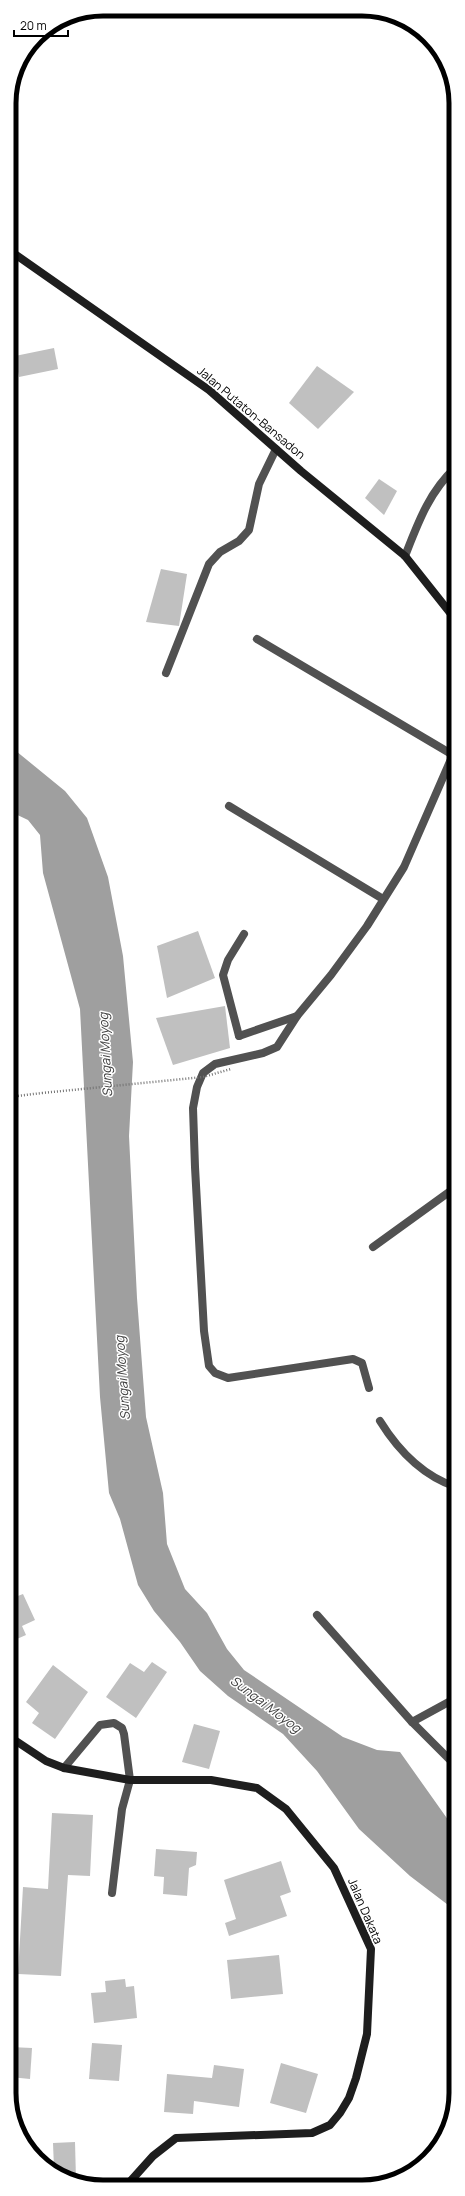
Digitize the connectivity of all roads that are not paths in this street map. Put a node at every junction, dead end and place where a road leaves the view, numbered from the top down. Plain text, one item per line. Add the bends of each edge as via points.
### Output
1 (16, 255) edge
2 (276, 448) junction
3 (449, 474) edge
4 (405, 556) junction
5 (449, 611) edge
6 (257, 639) dead end
7 (166, 673) dead end
8 (449, 749) edge
9 (449, 764) edge
10 (229, 806) dead end
11 (383, 899) junction
12 (244, 934) dead end
13 (297, 1016) junction
14 (449, 1193) edge
15 (373, 1247) dead end
16 (369, 1388) dead end
17 (380, 1421) dead end
18 (449, 1485) edge
19 (317, 1615) dead end
20 (449, 1702) edge
21 (412, 1722) junction
22 (16, 1741) edge
23 (449, 1759) edge
24 (64, 1768) junction
25 (130, 1780) junction
26 (112, 1893) dead end
27 (131, 2180) edge

1 - 2 street, Jalan Putaton-Bansadon via 210,390
2 - 4 street, Jalan Putaton-Bansadon
2 - 7 street via 259,484 249,530 239,541 220,552 209,564
3 - 4 street via 430,497
4 - 5 street, Jalan Putaton-Bansadon
6 - 8 street
9 - 11 street via 404,867
10 - 11 street
11 - 13 street via 336,969
12 - 13 street via 228,960 224,975 239,1036
13 - 16 street via 277,1047 215,1064 203,1073 198,1087 193,1108 194,1167 204,1331 209,1366 215,1373 228,1378 352,1359 362,1363
14 - 15 street
17 - 18 street via 392,1441 408,1457 440,1482
19 - 21 street
20 - 21 street
21 - 23 street
22 - 24 street, Jalan Dakata via 34,1754
24 - 25 street, Jalan Dakata
24 - 25 street via 100,1726 114,1723 122,1728 124,1734
25 - 26 street via 122,1809
25 - 27 street, Jalan Dakata via 210,1780 257,1788 286,1809 334,1868 371,1949 366,2034 362,2055 349,2098 330,2125 312,2133 176,2138 153,2156

